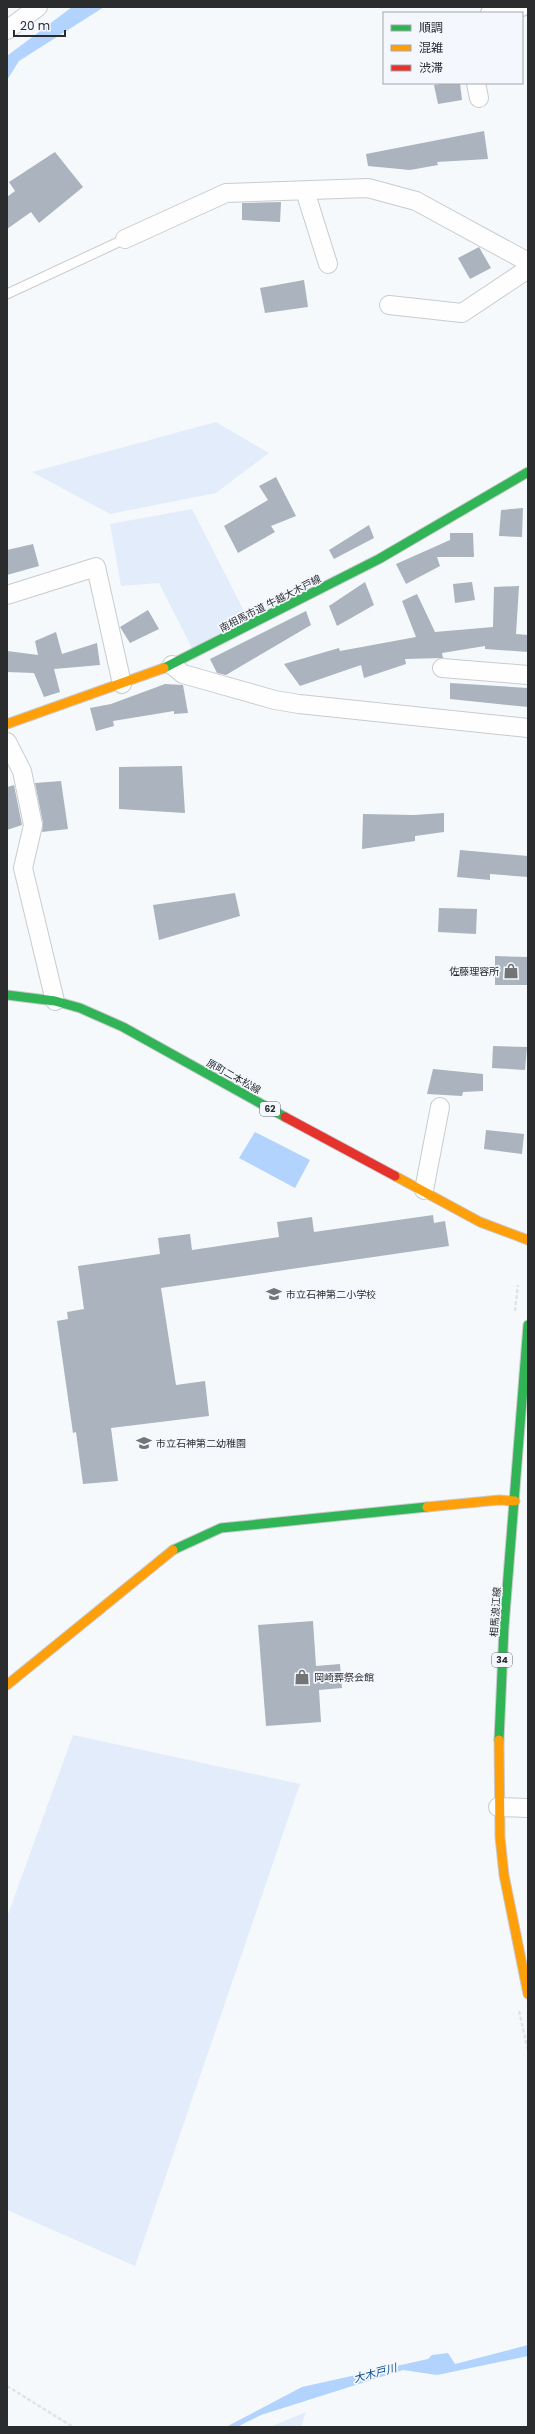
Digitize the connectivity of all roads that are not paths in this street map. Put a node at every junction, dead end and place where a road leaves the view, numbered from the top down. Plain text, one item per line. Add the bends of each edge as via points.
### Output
1 (38, 7) edge
2 (522, 7) edge
3 (495, 12) edge
4 (7, 30) edge
5 (305, 191) junction
6 (125, 239) joint
7 (528, 262) edge
8 (328, 264) dead end
9 (528, 269) edge
10 (7, 294) edge
11 (389, 305) dead end
12 (528, 472) edge
13 (7, 594) edge
14 (172, 665) junction
15 (442, 668) dead end
16 (528, 675) edge
17 (122, 684) junction
18 (7, 724) edge
19 (528, 728) edge
20 (7, 742) edge
21 (7, 995) edge
22 (55, 1001) junction
23 (440, 1107) dead end
24 (424, 1190) junction
25 (528, 1240) edge
26 (528, 1325) edge
27 (515, 1501) junction
28 (10, 1677) edge
29 (498, 1807) junction
30 (528, 1808) edge
31 (528, 1994) edge

1 - 4 street
2 - 3 street
5 - 6 street via 226,193
5 - 7 street via 368,188 416,201
5 - 8 street
6 - 10 lane
9 - 11 street via 462,313
12 - 14 main road, 南相馬市道 牛越大木戸線 via 379,559
13 - 17 street via 96,568
14 - 17 main road, 南相馬市道 牛越大木戸線
14 - 19 street via 183,674 275,700
15 - 16 street
17 - 18 main road, 南相馬市道 牛越大木戸線
20 - 22 street via 22,771 33,825 23,868
21 - 22 main road, 原町二本松線 / 62
22 - 24 main road, 原町二本松線 / 62 via 80,1008 123,1027 362,1160
23 - 24 street
24 - 25 main road, 原町二本松線 / 62 via 480,1222
26 - 27 main road, 相馬浪江線 / 34
27 - 28 main road via 499,1500 221,1528 170,1551
27 - 29 main road, 相馬浪江線 / 34 via 504,1627
29 - 30 street
29 - 31 main road, 相馬浪江線 / 34 via 504,1875

